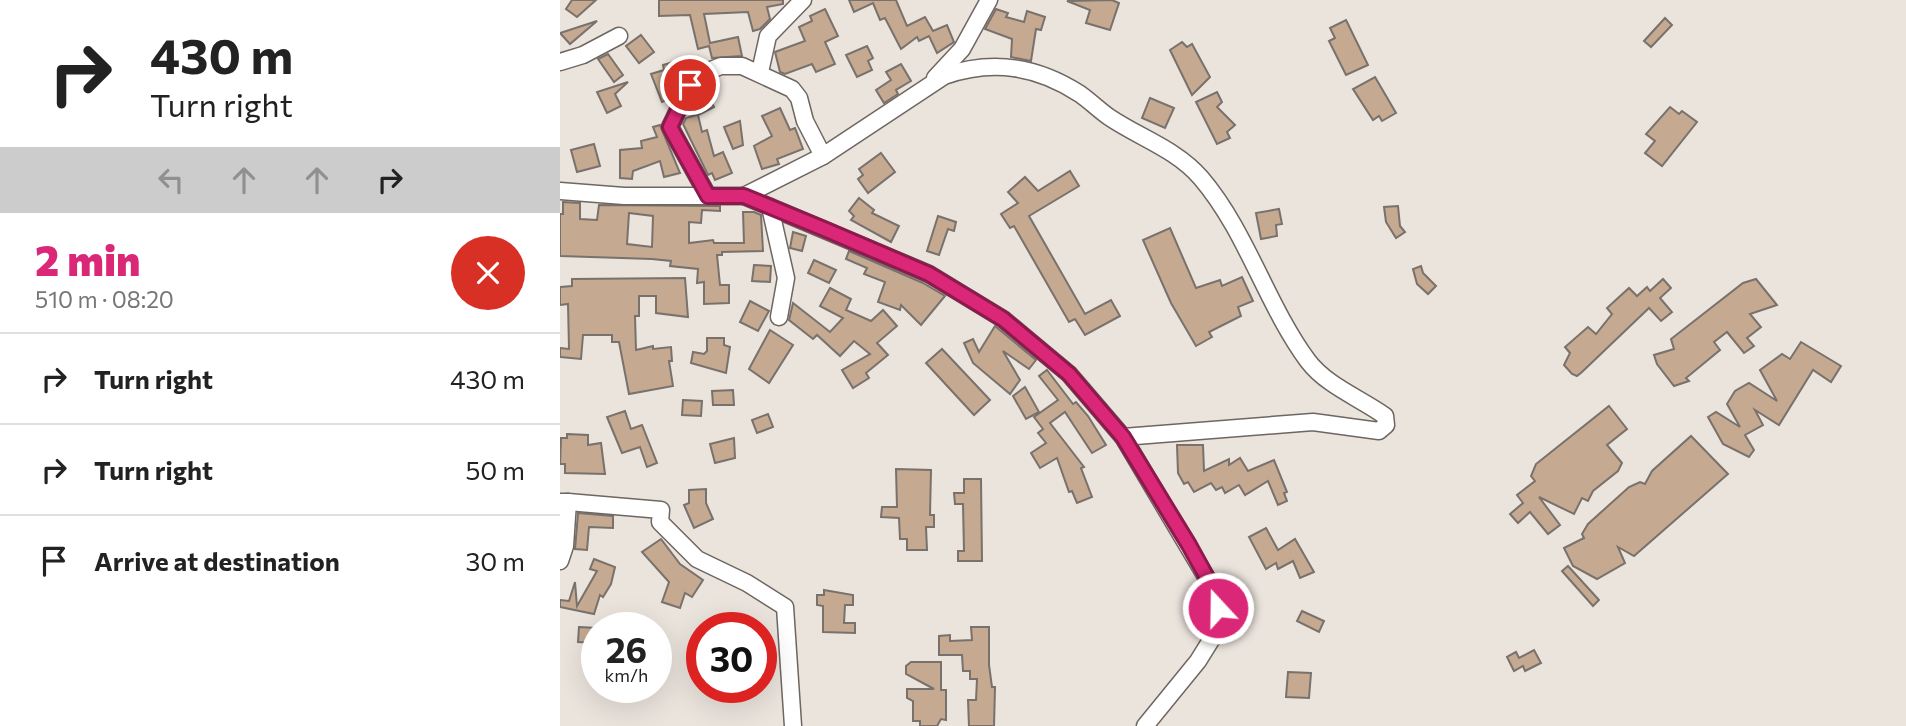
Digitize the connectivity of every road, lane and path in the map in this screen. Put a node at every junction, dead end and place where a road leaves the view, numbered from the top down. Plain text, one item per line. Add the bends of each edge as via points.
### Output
1 (803, 0) edge
2 (989, 0) edge
3 (619, 36) dead end
4 (560, 62) edge
5 (760, 72) junction
6 (929, 85) junction
7 (823, 156) junction
8 (560, 191) edge
9 (708, 196) junction
10 (744, 196) junction
11 (770, 207) junction
12 (779, 317) dead end
13 (1123, 437) junction
14 (564, 502) edge
15 (560, 561) edge
16 (793, 726) edge
17 (1145, 726) edge

1 - 5 street via 768,36
2 - 6 street via 962,49
3 - 4 street
5 - 7 street via 792,89 799,98
5 - 9 street via 721,66 703,73 690,85 671,122 674,138
6 - 7 street
6 - 13 street via 967,68 1019,67 1053,79 1180,157 1202,179 1234,226 1272,304 1309,362 1327,380 1385,416 1386,425 1379,431 1363,431 1313,422
7 - 10 street
8 - 9 street
9 - 10 street
10 - 11 street
11 - 12 street via 786,278
11 - 13 street via 929,274 1003,319 1069,374
13 - 17 street via 1215,592 1221,624 1198,661
14 - 15 street via 565,546
14 - 16 street via 661,510 660,522 697,559 785,607

